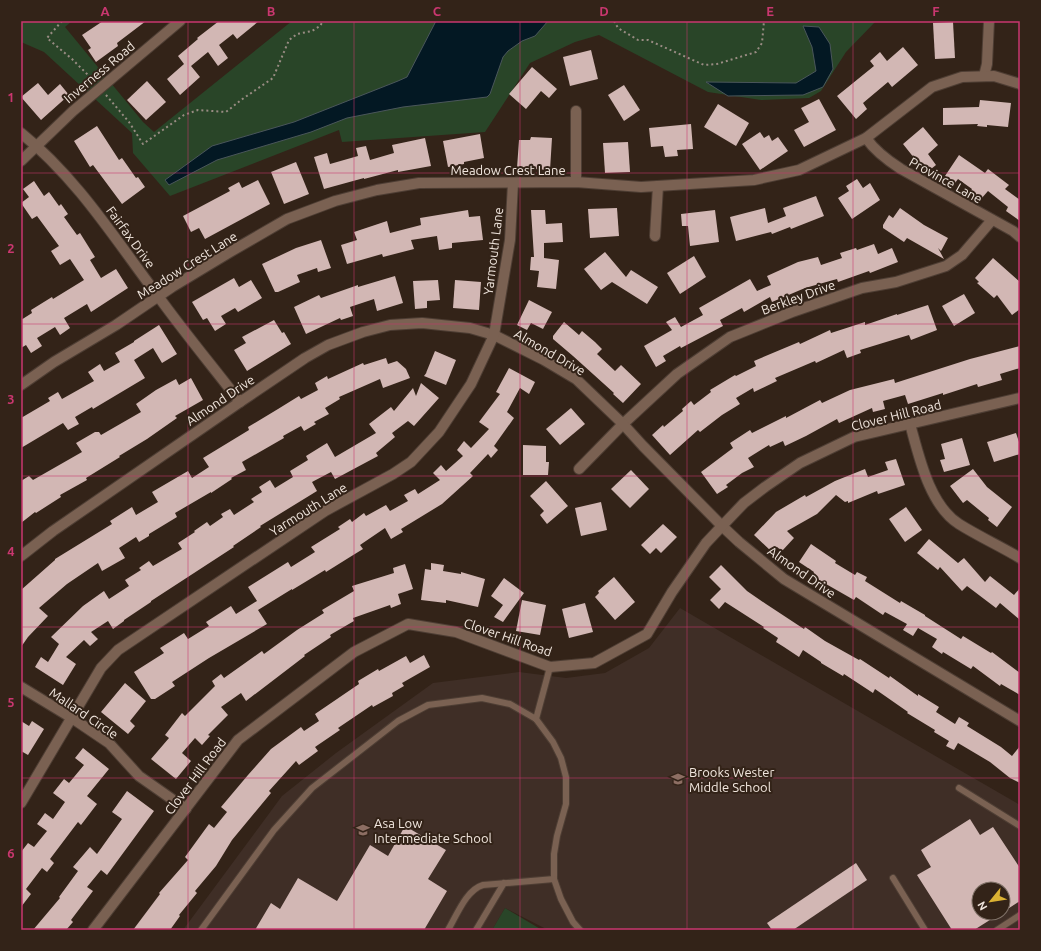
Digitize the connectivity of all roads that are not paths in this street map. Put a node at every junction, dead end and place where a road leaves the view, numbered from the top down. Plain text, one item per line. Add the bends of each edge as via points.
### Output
1 (180, 21) edge
2 (989, 21) edge
3 (984, 76) junction
4 (1020, 84) edge
5 (576, 111) dead end
6 (21, 133) edge
7 (866, 138) junction
8 (36, 145) junction
9 (21, 161) edge
10 (576, 182) junction
11 (513, 183) junction
12 (658, 186) junction
13 (992, 220) junction
14 (655, 236) dead end
15 (1020, 238) edge
16 (158, 297) junction
17 (494, 335) junction
18 (21, 385) edge
19 (1020, 398) edge
20 (240, 402) junction
21 (623, 424) junction
22 (910, 424) junction
23 (579, 469) dead end
24 (722, 526) junction
25 (21, 556) edge
26 (1020, 558) edge
27 (550, 667) junction
28 (21, 688) edge
29 (72, 718) junction
30 (536, 720) junction
31 (1020, 722) edge
32 (959, 788) dead end
33 (21, 803) edge
34 (186, 809) junction
35 (1020, 826) edge
36 (892, 878) dead end
37 (554, 879) junction
38 (504, 883) junction
39 (1020, 915) edge
40 (93, 930) edge
41 (201, 930) edge
42 (448, 930) edge
43 (476, 930) edge
44 (580, 930) edge
45 (925, 930) edge
46 (998, 930) edge

1 - 8 street, Inverness Road
2 - 3 street
3 - 4 street, Meadow Crest Lane via 994,76
3 - 7 street, Meadow Crest Lane via 962,77 932,87
5 - 10 street
6 - 8 street, Fairfax Drive
7 - 12 street, Meadow Crest Lane via 799,170 754,180
7 - 13 street, Province Lane via 886,159 901,169
8 - 9 street, Inverness Road
8 - 16 street, Fairfax Drive via 101,218
10 - 11 street, Meadow Crest Lane
10 - 12 street, Meadow Crest Lane
11 - 16 street, Meadow Crest Lane via 419,183 335,201 287,219
11 - 17 street, Yarmouth Lane via 510,240
12 - 14 street
13 - 15 street, Province Lane
13 - 21 street, Berkley Drive via 962,255 946,266 896,282 862,288 730,337 677,374
16 - 18 street, Meadow Crest Lane
16 - 20 street, Fairfax Drive
17 - 20 street, Almond Drive via 470,328 422,323 390,325 362,332 328,345 305,358
17 - 21 street, Almond Drive via 576,379
17 - 29 street, Yarmouth Lane via 458,406 439,432 411,462 325,511 118,650 101,668
19 - 22 street, Clover Hill Road
20 - 25 street, Almond Drive via 60,526
21 - 23 street, Berkley Drive
21 - 24 street, Almond Drive
22 - 24 street, Clover Hill Road via 854,437 800,463 744,503
22 - 26 street via 926,477 946,513 958,523
24 - 27 street, Clover Hill Road via 706,543 647,634 594,663
24 - 31 street, Almond Drive via 784,579
27 - 30 lane
27 - 34 street, Clover Hill Road via 456,632 408,624 354,652 238,740
28 - 29 street, Mallard Circle
29 - 33 street, Yarmouth Lane
29 - 34 street, Mallard Circle via 109,743 139,776
30 - 37 lane via 553,742 566,777 566,804 554,854
30 - 41 lane via 510,704 482,698 428,705 398,721 312,788 274,830
32 - 35 lane
34 - 40 street, Clover Hill Road
36 - 45 lane
37 - 38 lane
37 - 44 lane via 561,899
38 - 42 lane via 483,884 470,892
38 - 43 lane
39 - 46 lane

